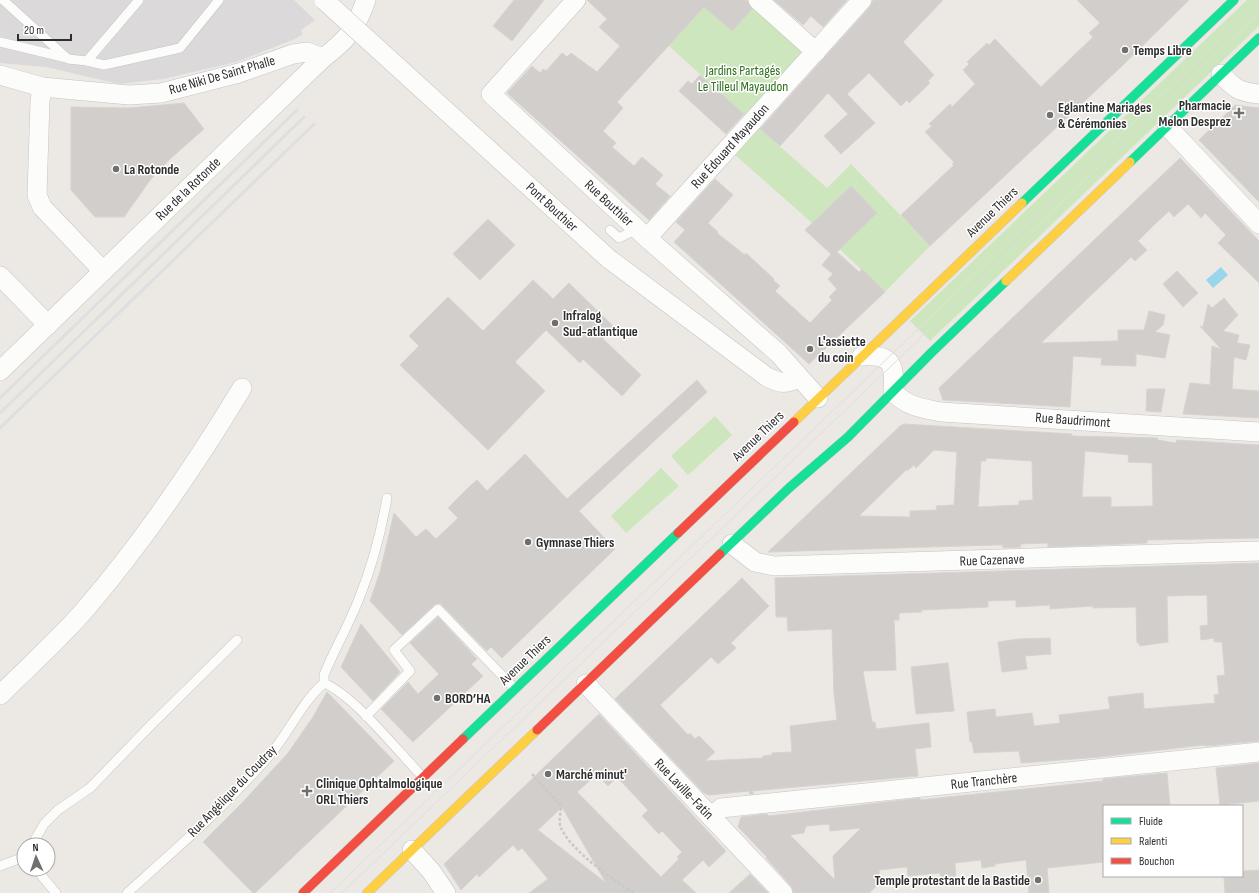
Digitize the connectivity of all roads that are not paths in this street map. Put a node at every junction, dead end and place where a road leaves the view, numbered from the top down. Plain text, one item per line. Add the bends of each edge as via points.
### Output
1 (3, 0) edge
2 (139, 0) edge
3 (219, 0) edge
4 (324, 0) edge
5 (366, 0) edge
6 (576, 0) edge
7 (758, 0) edge
8 (862, 0) edge
9 (1234, 0) edge
10 (1259, 38) edge
11 (0, 42) edge
12 (816, 52) junction
13 (322, 58) junction
14 (68, 59) junction
15 (87, 61) junction
16 (1221, 74) junction
17 (0, 75) edge
18 (42, 87) junction
19 (1259, 94) edge
20 (1167, 126) junction
21 (1259, 224) edge
22 (610, 230) dead end
23 (642, 234) junction
24 (103, 271) junction
25 (0, 276) edge
26 (48, 325) junction
27 (862, 356) junction
28 (0, 371) edge
29 (798, 378) junction
30 (242, 388) dead end
31 (893, 392) junction
32 (818, 398) junction
33 (1259, 432) edge
34 (387, 498) dead end
35 (732, 544) junction
36 (1259, 551) edge
37 (237, 640) dead end
38 (324, 683) junction
39 (586, 684) junction
40 (515, 689) junction
41 (0, 695) edge
42 (366, 716) junction
43 (1259, 752) edge
44 (423, 777) junction
45 (712, 817) junction
46 (37, 837) edge
47 (412, 850) junction
48 (16, 860) edge
49 (0, 866) edge
50 (43, 877) edge
51 (56, 893) edge
52 (127, 893) edge
53 (303, 893) edge
54 (367, 893) edge
55 (446, 893) edge
56 (783, 893) edge

1 - 14 lane
2 - 15 lane
3 - 15 lane via 180,48 104,65
4 - 29 street, Pont Bouthier, bridge via 609,259 767,377 780,383 790,383
5 - 13 street, Rue de la Rotonde via 360,18 343,42
6 - 23 street, Rue Bouthier via 491,94
7 - 12 street
8 - 12 street, Rue Édouard Mayaudon
9 - 27 street, Avenue Thiers
10 - 16 street
11 - 14 lane
12 - 23 street, Rue Édouard Mayaudon
13 - 18 street, Rue Niki De Saint Phalle via 307,52 292,54 239,73 161,93 129,95
13 - 24 street, Rue de la Rotonde
14 - 15 lane
16 - 19 street via 1242,92
16 - 20 street
17 - 18 street, Rue Niki De Saint Phalle
18 - 24 street via 37,195 42,207
20 - 21 street
20 - 31 street
22 - 23 lane via 619,238
23 - 29 street, Rue Bouthier via 779,354
24 - 26 street, Rue de la Rotonde
25 - 26 street
26 - 28 street, Rue de la Rotonde
27 - 31 street via 876,355 892,366
27 - 32 street, Avenue Thiers
29 - 32 street, Rue Bouthier
30 - 41 street via 181,485 136,546 87,607
31 - 33 street, Rue Baudrimont via 902,401 913,406 941,412
31 - 35 street
32 - 40 street, Avenue Thiers
34 - 38 lane via 375,556 360,597 324,675
35 - 36 street, Rue Cazenave via 754,562 774,566
35 - 39 street
37 - 46 lane via 90,788 58,810 44,824
38 - 42 lane via 333,687
38 - 52 lane, Rue Angélique du Coudray via 312,693 270,755 241,786
39 - 45 street, Rue Laville-Fatin
39 - 47 street
40 - 42 lane via 438,609 394,650 410,671
40 - 44 street, Avenue Thiers
42 - 44 lane
43 - 45 street, Rue Tranchère via 721,808
44 - 53 street, Avenue Thiers
45 - 56 street, Rue Laville-Fatin
47 - 54 street
47 - 55 street
48 - 49 lane
50 - 51 lane

